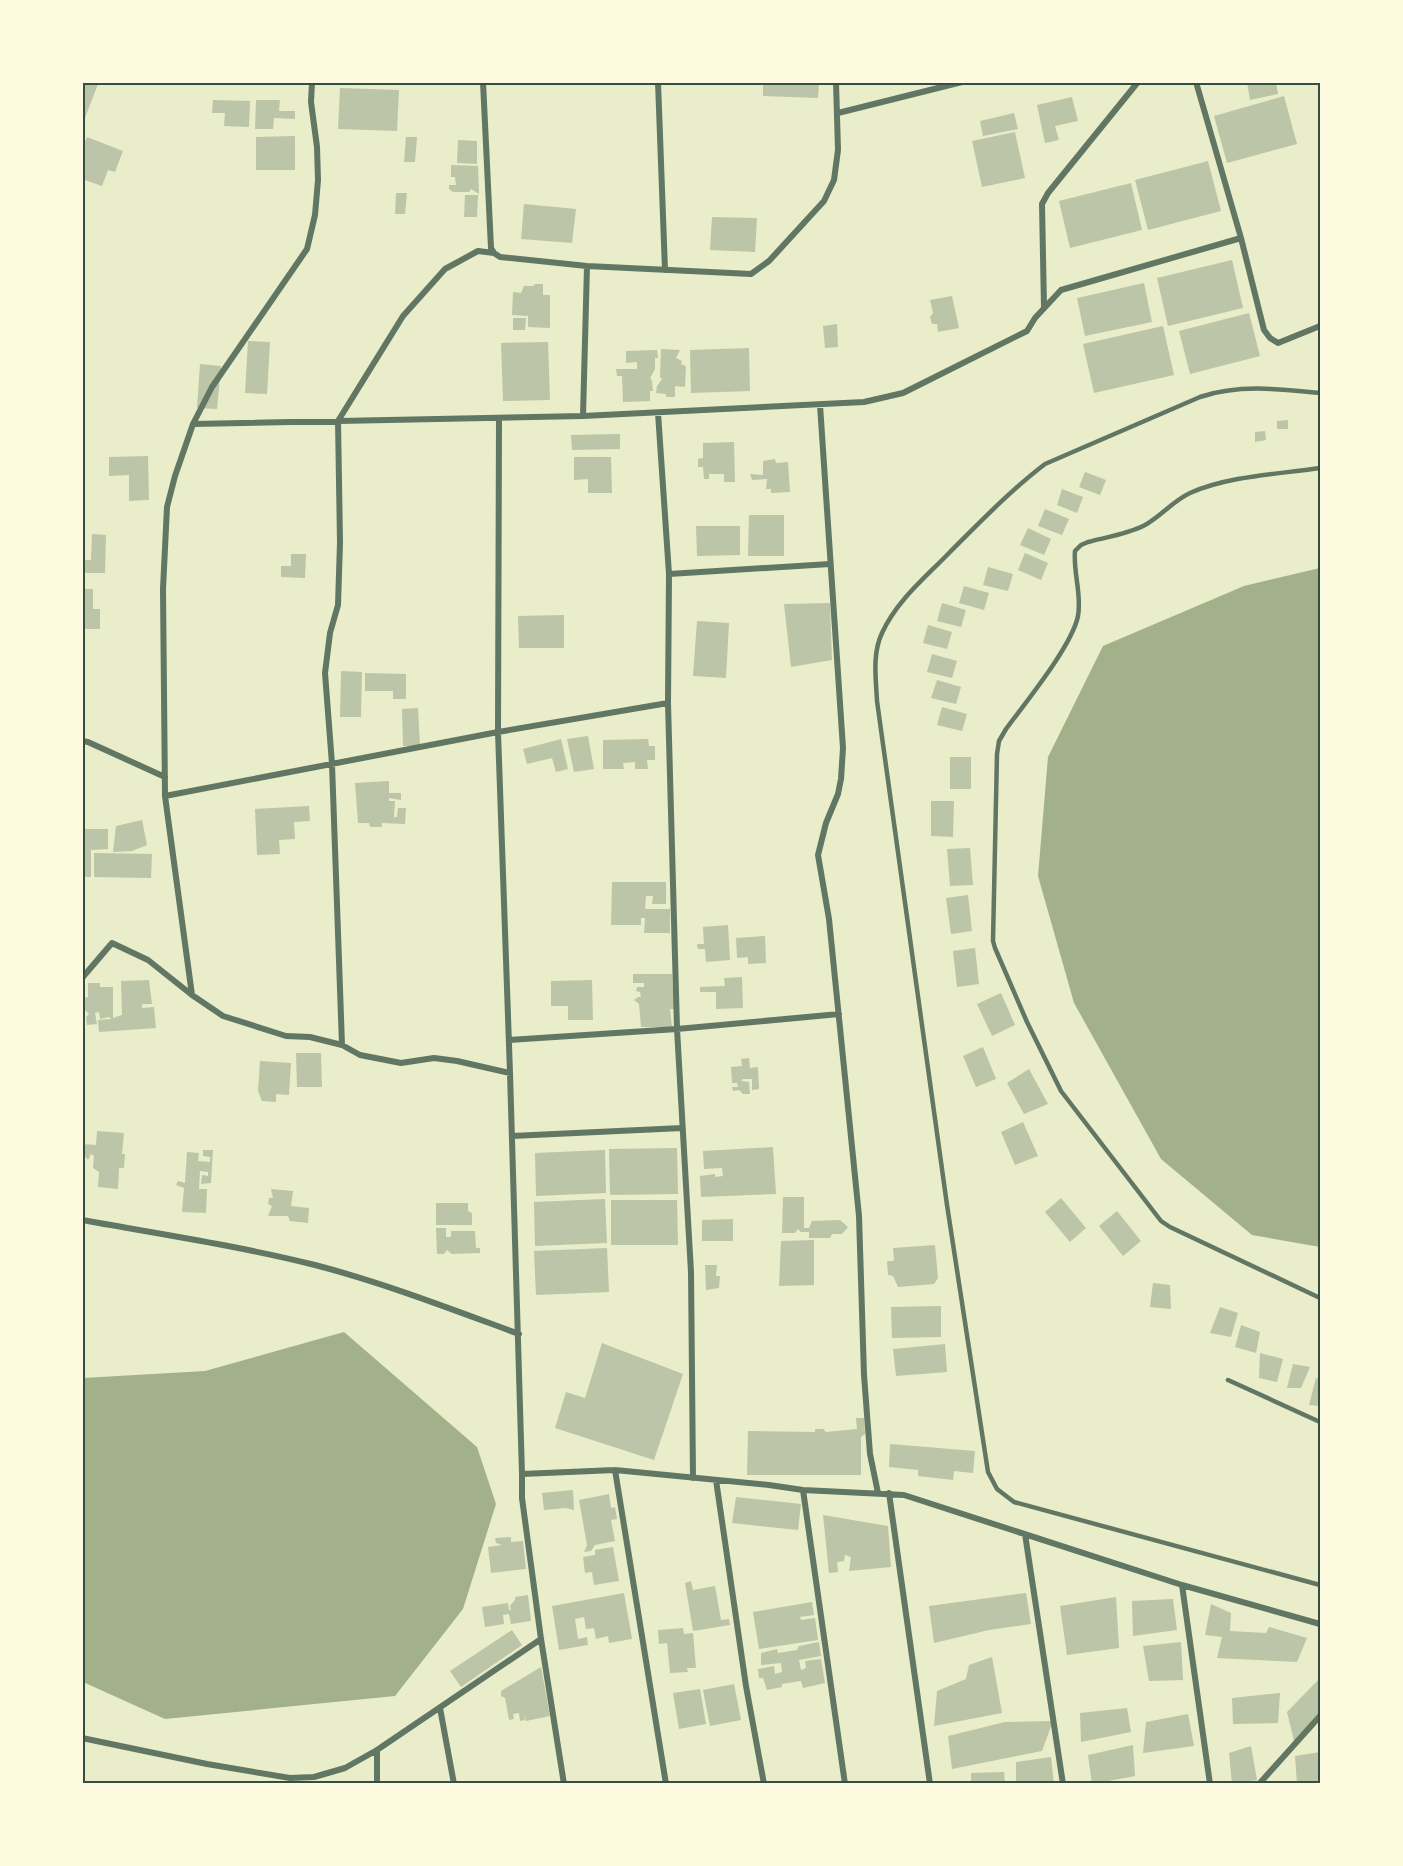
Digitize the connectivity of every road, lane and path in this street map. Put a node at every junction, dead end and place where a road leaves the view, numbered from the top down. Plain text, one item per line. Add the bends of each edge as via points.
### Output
1 (312, 82) edge
2 (483, 82) edge
3 (658, 82) edge
4 (836, 82) edge
5 (962, 82) edge
6 (1138, 82) edge
7 (1196, 82) edge
8 (838, 112) junction
9 (1241, 238) junction
10 (494, 253) junction
11 (587, 266) junction
12 (665, 270) junction
13 (1044, 307) junction
14 (1320, 326) edge
15 (1320, 393) edge
16 (820, 405) junction
17 (658, 413) junction
18 (583, 416) junction
19 (499, 418) junction
20 (338, 421) junction
21 (193, 424) junction
22 (1320, 468) edge
23 (830, 564) junction
24 (669, 573) junction
25 (668, 703) junction
26 (498, 732) junction
27 (82, 741) edge
28 (332, 764) junction
29 (165, 777) junction
30 (165, 796) junction
31 (82, 978) edge
32 (192, 995) junction
33 (839, 1014) junction
34 (676, 1029) junction
35 (509, 1040) junction
36 (342, 1045) junction
37 (510, 1073) junction
38 (682, 1128) junction
39 (512, 1136) junction
40 (82, 1220) edge
41 (1320, 1298) edge
42 (519, 1334) junction
43 (1228, 1380) dead end
44 (1320, 1422) edge
45 (615, 1470) junction
46 (522, 1474) junction
47 (693, 1478) junction
48 (716, 1480) junction
49 (803, 1490) junction
50 (878, 1493) junction
51 (889, 1493) junction
52 (1025, 1534) junction
53 (1182, 1585) junction
54 (1320, 1585) edge
55 (1320, 1624) edge
56 (541, 1639) junction
57 (440, 1708) junction
58 (1320, 1716) edge
59 (82, 1738) edge
60 (377, 1750) junction
61 (377, 1784) edge
62 (454, 1784) edge
63 (564, 1784) edge
64 (666, 1784) edge
65 (764, 1784) edge
66 (845, 1784) edge
67 (930, 1784) edge
68 (1063, 1784) edge
69 (1210, 1784) edge
70 (1259, 1784) edge

1 - 21 street via 310,102 318,180 307,249 212,387
2 - 10 street
3 - 12 street
4 - 8 street
5 - 8 street
6 - 13 street via 1042,204
7 - 9 street
8 - 12 street via 834,180 824,201 769,261 751,274
9 - 13 street via 1061,290
9 - 14 street via 1264,330 1270,338 1278,343
10 - 11 street via 500,257
10 - 20 street via 478,251 445,269 403,316
11 - 12 street
11 - 18 street
13 - 16 street via 1027,331 903,393 864,402
15 - 54 lane via 1220,390 1045,464 897,607 881,634 875,660 876,701 988,1472 997,1490 1014,1502
16 - 17 street
16 - 23 street
17 - 18 street
17 - 24 street
18 - 19 street
19 - 20 street
19 - 26 street
20 - 21 street
20 - 28 street via 338,605 325,673
21 - 29 street via 167,507 163,589
22 - 41 lane via 1207,487 1174,502 1145,525 1081,544 1075,551 1079,588 1076,624 999,741 993,940 1061,1091 1161,1221
23 - 24 street
23 - 33 street via 843,748 838,794 818,855 830,919
24 - 25 street
25 - 26 street
25 - 34 street
26 - 28 street
26 - 35 street
27 - 29 street
28 - 30 street
28 - 36 street
29 - 30 street
30 - 32 street
31 - 32 street via 112,943 148,960
32 - 36 street via 223,1016 286,1036 310,1036
33 - 34 street
33 - 50 street via 860,1216 870,1454
34 - 35 street
34 - 38 street
35 - 37 street
36 - 37 street via 360,1055 401,1063 434,1058 457,1060
37 - 39 street
38 - 39 street
38 - 47 street via 691,1272
39 - 42 street
40 - 42 street via 242,1248 316,1266
42 - 46 street
43 - 44 lane
45 - 46 street
45 - 47 street
45 - 64 street
46 - 56 street
47 - 48 street
48 - 49 street
48 - 65 street
49 - 50 street
49 - 66 street
50 - 51 street
51 - 52 street via 918,1498
51 - 67 street
52 - 53 street
52 - 68 street
53 - 55 street
53 - 69 street
56 - 57 street
56 - 63 street
57 - 60 street
57 - 62 street
58 - 70 street
59 - 60 street via 290,1778 314,1777 345,1768
60 - 61 street

